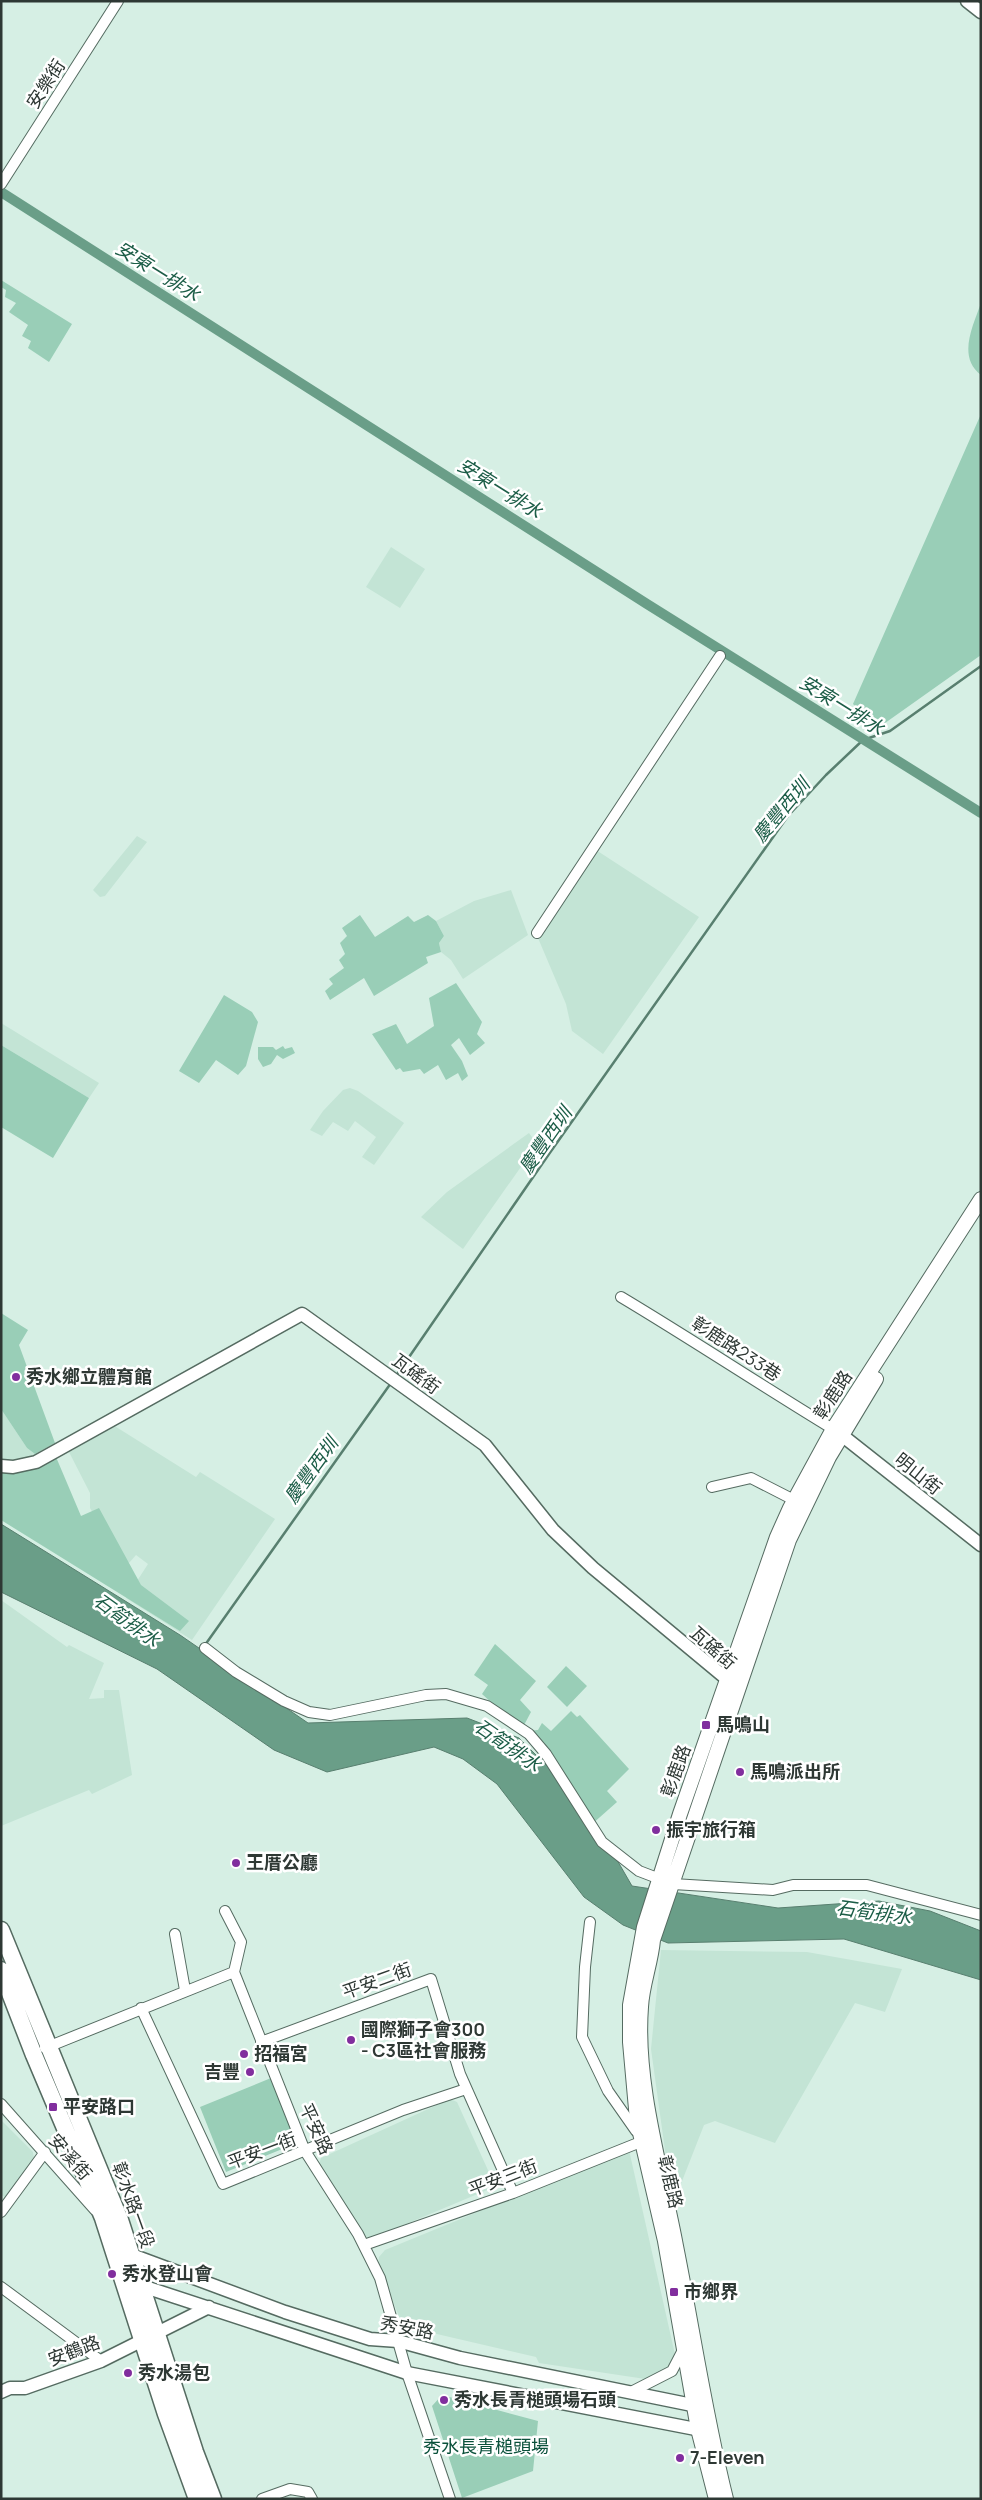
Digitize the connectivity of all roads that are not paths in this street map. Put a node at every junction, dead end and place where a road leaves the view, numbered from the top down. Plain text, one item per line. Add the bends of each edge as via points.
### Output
1 (118, 1) edge
2 (967, 1) edge
3 (981, 12) edge
4 (1, 184) edge
5 (720, 656) dead end
6 (537, 933) dead end
7 (981, 1199) edge
8 (981, 1216) edge
9 (621, 1297) dead end
10 (839, 1432) junction
11 (1, 1466) edge
12 (712, 1487) dead end
13 (794, 1500) junction
14 (783, 1539) junction
15 (981, 1545) edge
16 (205, 1648) dead end
17 (728, 1680) junction
18 (731, 1710) junction
19 (666, 1884) junction
20 (225, 1911) dead end
21 (981, 1915) edge
22 (590, 1922) dead end
23 (1, 1930) edge
24 (174, 1934) dead end
25 (1, 1970) edge
26 (234, 1972) junction
27 (185, 1990) junction
28 (141, 2008) junction
29 (261, 2042) junction
30 (49, 2046) junction
31 (34, 2055) junction
32 (466, 2089) junction
33 (1, 2104) edge
34 (647, 2140) junction
35 (306, 2151) junction
36 (45, 2152) junction
37 (514, 2193) junction
38 (1, 2212) edge
39 (103, 2218) junction
40 (120, 2220) junction
41 (364, 2245) junction
42 (112, 2248) junction
43 (130, 2254) junction
44 (121, 2279) junction
45 (140, 2285) junction
46 (1, 2286) edge
47 (209, 2307) junction
48 (150, 2336) junction
49 (398, 2341) junction
50 (684, 2348) junction
51 (101, 2361) junction
52 (407, 2372) junction
53 (1, 2392) edge
54 (631, 2392) junction
55 (699, 2406) junction
56 (704, 2431) junction
57 (197, 2499) edge
58 (213, 2499) edge
59 (262, 2499) edge
60 (312, 2499) edge
61 (450, 2499) edge
62 (716, 2499) edge
63 (726, 2499) edge

1 - 4 street, 安樂街
2 - 3 street
5 - 6 street
7 - 10 main road, 彰鹿路
8 - 10 main road, 彰鹿路
9 - 10 street, 彰鹿路233巷
10 - 13 main road, 彰鹿路
10 - 14 main road, 彰鹿路 via 829,1458
10 - 15 street, 明山街
11 - 17 street, 瓦磘街 via 36,1462 302,1314 485,1445 553,1530 593,1568
12 - 13 street via 751,1478
13 - 14 main road, 彰鹿路
14 - 17 main road, 彰鹿路
14 - 18 main road, 彰鹿路
16 - 19 street via 236,1672 309,1712 330,1716 426,1695 446,1694 487,1706 529,1734 546,1754 602,1842 639,1871
17 - 18 street, 瓦磘街
17 - 19 main road, 彰鹿路 via 680,1814
18 - 19 main road, 彰鹿路
19 - 21 street via 773,1890 793,1885 867,1885
19 - 34 main road, 彰鹿路 via 650,1929 653,1940 641,2007
20 - 26 street via 241,1942
22 - 34 street via 584,1967 582,2037 608,2091
23 - 30 main road, 彰水路一段
24 - 27 street
25 - 31 main road, 彰水路一段
26 - 27 street
26 - 29 street, 平安路
27 - 28 street
28 - 30 street
28 - 35 street, 平安一街 via 223,2184
29 - 32 street, 平安二街 via 431,1979
29 - 35 street, 平安路
30 - 31 street
30 - 40 main road, 彰水路一段
31 - 39 main road, 彰水路一段
32 - 35 street, 平安一街 via 403,2110
32 - 37 street, 平安二街
33 - 36 street, 安溪街
34 - 37 street, 平安三街
34 - 50 main road, 彰鹿路
34 - 55 main road, 彰鹿路 via 676,2246
35 - 41 street, 平安路
36 - 38 street
36 - 39 street, 安溪街
37 - 41 street, 平安三街
39 - 40 street
39 - 42 main road, 彰水路一段
40 - 43 main road, 彰水路一段
41 - 49 street, 平安路 via 380,2278
42 - 43 street, 秀安路
42 - 44 main road, 彰水路一段
43 - 45 main road, 彰水路一段
43 - 49 street, 秀安路 via 285,2312 370,2339
44 - 45 street
44 - 48 main road, 彰水路一段
45 - 47 street
45 - 48 main road, 彰水路一段
46 - 51 street
47 - 48 street, 安鶴路
47 - 52 street
48 - 51 street, 安鶴路
48 - 57 main road, 彰水路一段
48 - 58 main road, 彰水路一段
49 - 52 street, 平安路
49 - 54 street, 秀安路 via 460,2358
50 - 54 street via 672,2371
50 - 55 main road, 彰鹿路
51 - 53 street, 安鶴路 via 25,2388
52 - 56 street
52 - 61 street, 平安路
54 - 55 street, 秀安路
55 - 56 main road, 彰鹿路
56 - 62 main road, 彰鹿路
56 - 63 main road, 彰鹿路
59 - 60 street via 290,2489 308,2492

